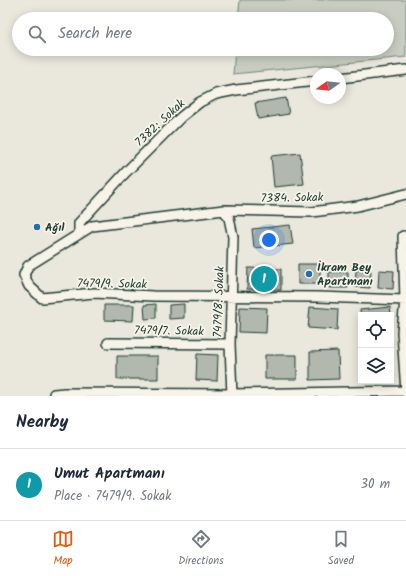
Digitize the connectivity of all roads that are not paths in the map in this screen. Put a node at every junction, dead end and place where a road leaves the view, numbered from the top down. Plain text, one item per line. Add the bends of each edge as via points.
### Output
1 (406, 70) edge
2 (346, 77) edge
3 (310, 82) edge
4 (406, 194) edge
5 (224, 210) junction
6 (79, 234) junction
7 (403, 236) dead end
8 (231, 297) junction
9 (405, 300) junction
10 (108, 342) dead end
11 (230, 344) junction
12 (406, 392) edge
13 (232, 395) edge
14 (54, 396) edge

1 - 2 street
3 - 6 street, 7382: Sokak via 236,90 216,94 200,102 181,117 86,213 79,223
4 - 5 street, 7384. Sokak via 358,206 312,212
5 - 6 street, 7479/9. Sokak via 92,226
5 - 8 street, 7479/8. Sokak via 229,218 233,237
6 - 8 street, 7479/9. Sokak via 28,266 24,275 29,286 42,298 94,293
7 - 9 street
8 - 9 street, 7479/9. Sokak
8 - 11 street, 7479/8. Sokak
9 - 12 street via 402,332
10 - 11 street, 7479/7. Sokak
11 - 13 street, 7479/8. Sokak
12 - 13 street
13 - 14 street via 64,393

